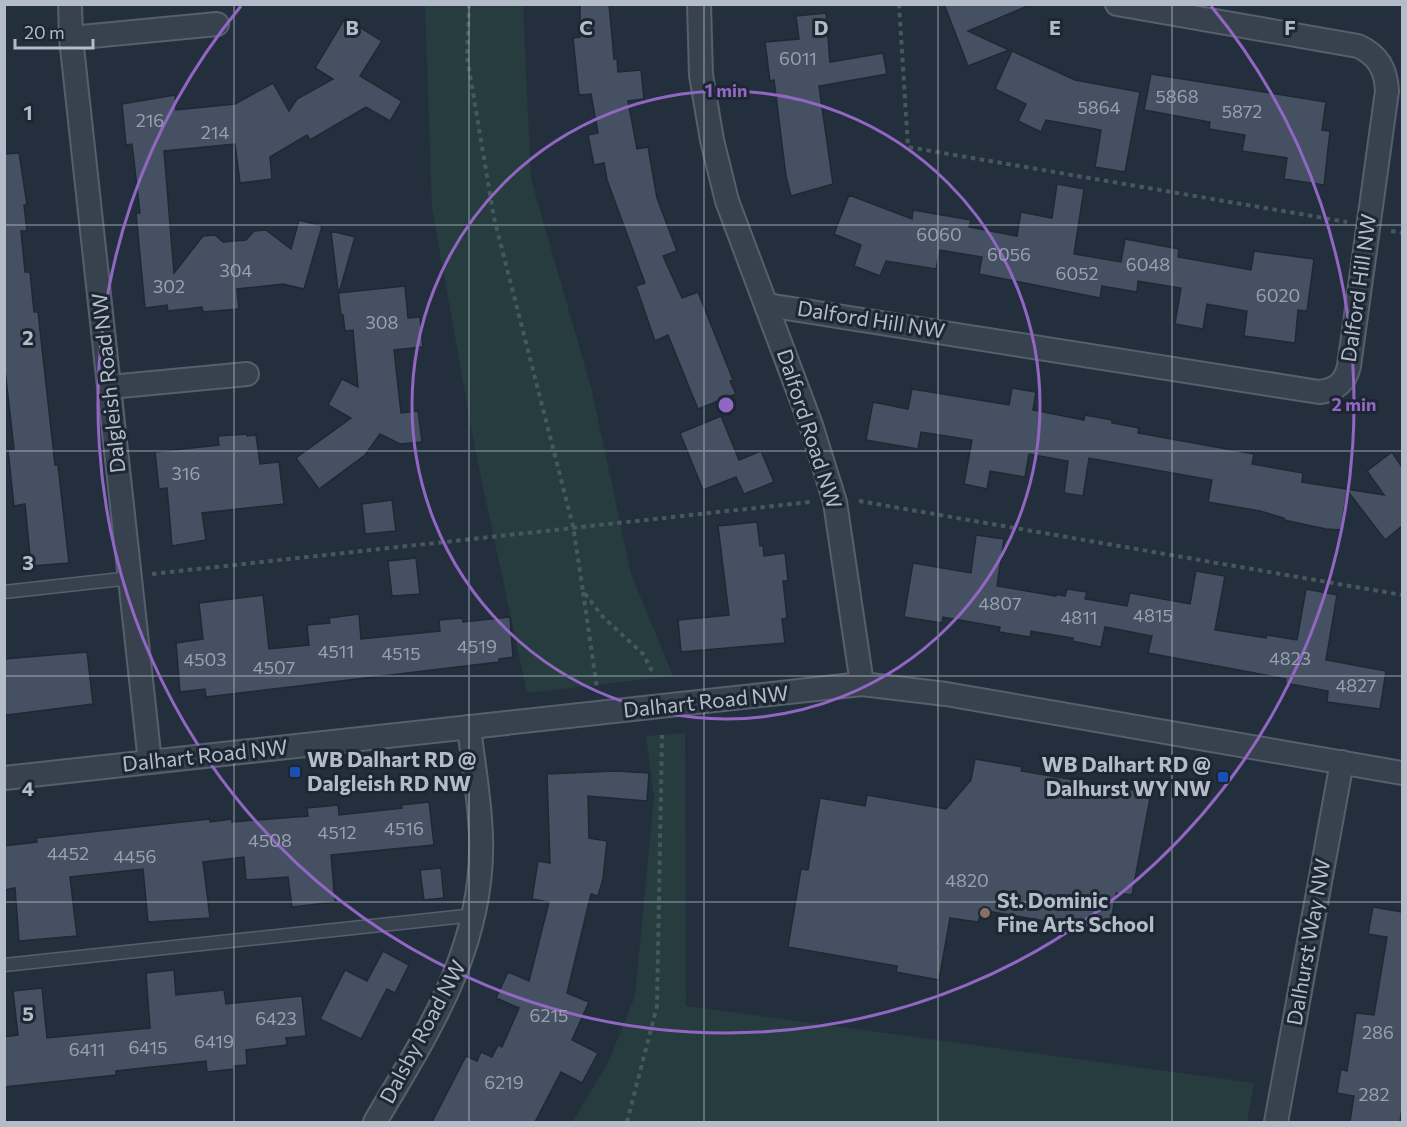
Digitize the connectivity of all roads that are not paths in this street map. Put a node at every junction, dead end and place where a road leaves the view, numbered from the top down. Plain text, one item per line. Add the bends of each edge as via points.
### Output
1 (70, 4) edge
2 (699, 4) edge
3 (1117, 4) edge
4 (217, 24) dead end
5 (71, 38) junction
6 (766, 305) junction
7 (247, 374) dead end
8 (110, 387) junction
9 (131, 578) junction
10 (4, 592) edge
11 (862, 684) junction
12 (470, 727) junction
13 (150, 762) junction
14 (1342, 762) junction
15 (1402, 773) edge
16 (4, 778) edge
17 (475, 915) junction
18 (4, 965) edge
19 (375, 1122) edge
20 (1276, 1122) edge

1 - 5 street, Dalgleish Road NW
2 - 6 street, Dalford Road NW via 701,75 712,140 727,201
3 - 6 street, Dalford Hill NW via 1358,46 1376,57 1382,66 1387,91 1349,366 1338,387 1318,392
4 - 5 street
5 - 8 street, Dalgleish Road NW
6 - 11 street, Dalford Road NW via 835,502
7 - 8 street
8 - 9 street, Dalgleish Road NW
9 - 10 lane
9 - 13 street, Dalgleish Road NW
11 - 12 street, Dalhart Road NW
11 - 14 street, Dalhart Road NW via 916,689
12 - 13 street, Dalhart Road NW
12 - 17 street, Dalsby Road NW via 481,837
13 - 16 street, Dalhart Road NW
14 - 15 street, Dalhart Road NW
14 - 20 street, Dalhurst Way NW
17 - 18 lane
17 - 19 street, Dalsby Road NW via 463,959 429,1030

